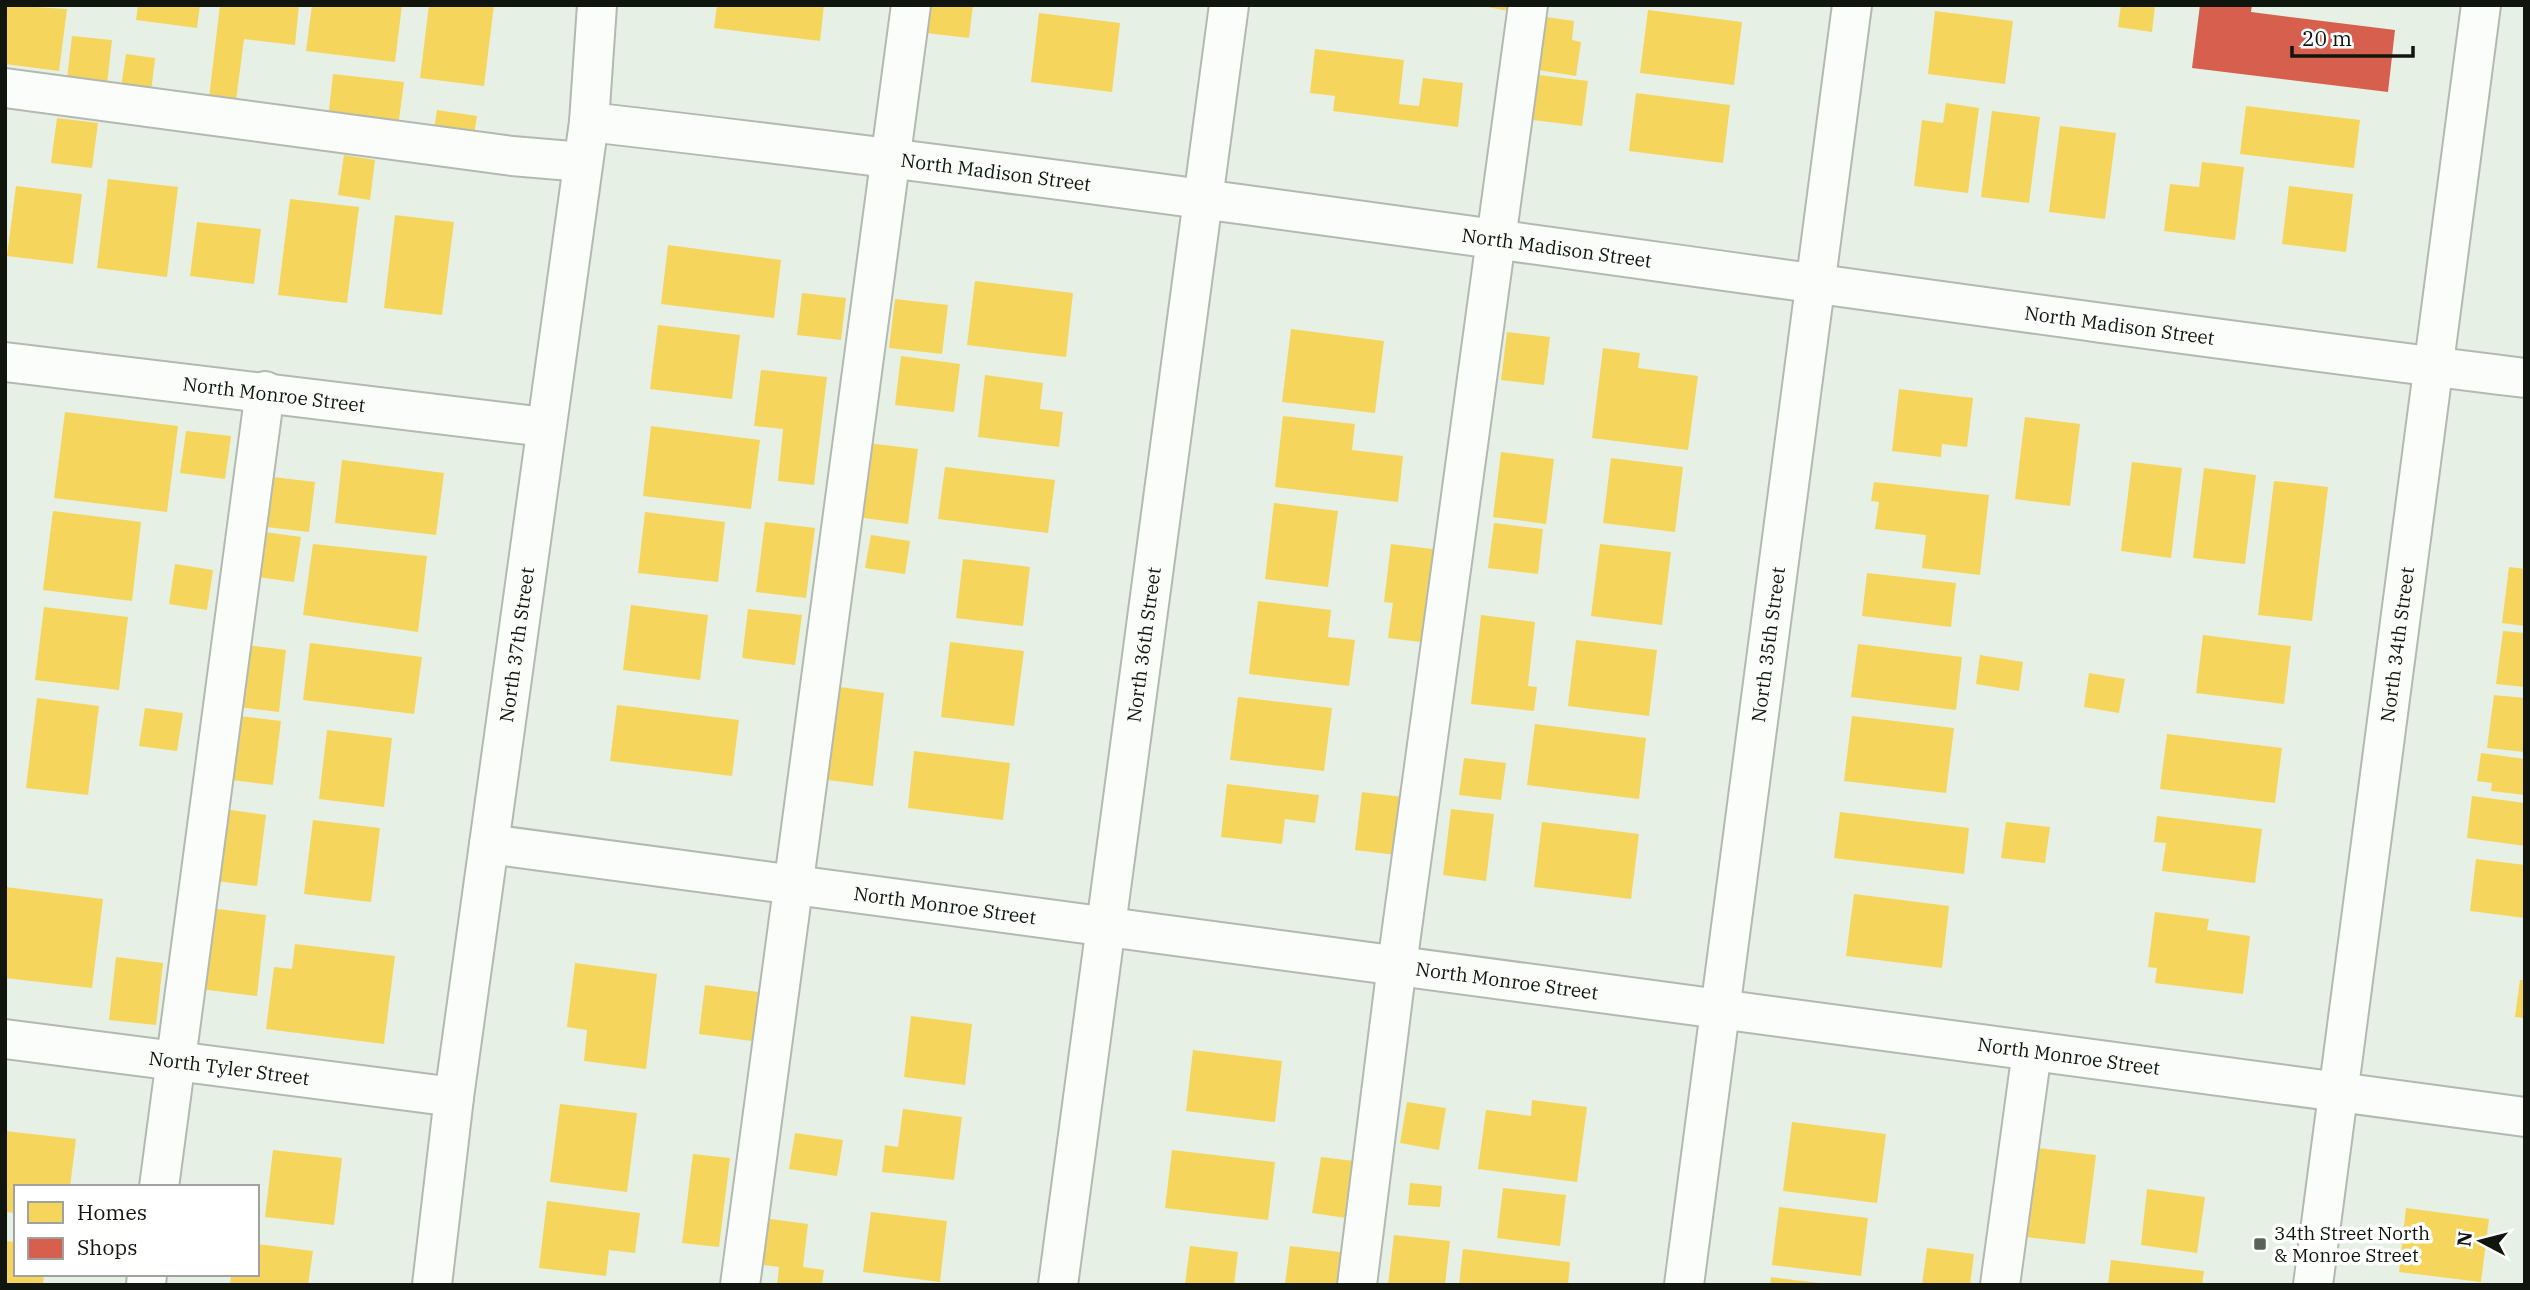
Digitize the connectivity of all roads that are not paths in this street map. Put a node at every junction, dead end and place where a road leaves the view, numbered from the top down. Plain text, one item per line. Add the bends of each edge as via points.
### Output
1 (597, 5) edge
2 (911, 5) edge
3 (1230, 5) edge
4 (1528, 5) edge
5 (1852, 5) edge
6 (2481, 5) edge
7 (5, 88) edge
8 (589, 122) junction
9 (891, 158) junction
10 (583, 162) junction
11 (1204, 200) junction
12 (1496, 241) junction
13 (1814, 285) junction
14 (5, 362) edge
15 (2433, 366) junction
16 (2525, 377) edge
17 (265, 391) junction
18 (545, 427) junction
19 (489, 844) junction
20 (793, 883) junction
21 (1108, 924) junction
22 (1397, 965) junction
23 (1721, 1010) junction
24 (5, 1039) edge
25 (2032, 1051) junction
26 (175, 1063) junction
27 (2339, 1091) junction
28 (454, 1097) junction
29 (2525, 1117) edge
30 (159, 1185) edge
31 (432, 1285) edge
32 (740, 1285) edge
33 (1058, 1285) edge
34 (1357, 1285) edge
35 (1684, 1285) edge
36 (2000, 1285) edge
37 (2313, 1285) edge

1 - 8 street, North 37th Street
2 - 9 street
3 - 11 street, North 36th Street
4 - 12 street
5 - 13 street, North 35th Street
6 - 15 street, North 34th Street
7 - 10 street
8 - 9 street, North Madison Street
8 - 10 street, North 37th Street
9 - 11 street, North Madison Street
9 - 20 street
10 - 18 street, North 37th Street
11 - 12 street, North Madison Street
11 - 21 street, North 36th Street
12 - 13 street, North Madison Street
12 - 22 street
13 - 15 street, North Madison Street
13 - 23 street, North 35th Street
14 - 17 street, North Monroe Street
15 - 16 street, North Madison Street
15 - 27 street, North 34th Street
17 - 18 street, North Monroe Street
17 - 26 street
18 - 19 street, North 37th Street
19 - 20 street, North Monroe Street
19 - 28 street, North 37th Street
20 - 21 street, North Monroe Street
20 - 32 street
21 - 22 street, North Monroe Street
21 - 33 street, North 36th Street
22 - 23 street, North Monroe Street
22 - 34 street
23 - 25 street, North Monroe Street
23 - 35 street, North 35th Street
24 - 26 street, North Tyler Street
25 - 27 street, North Monroe Street
25 - 36 street
26 - 28 street, North Tyler Street
26 - 30 street
27 - 29 street, North Monroe Street
27 - 37 street, North 34th Street
28 - 31 street, North 37th Street

